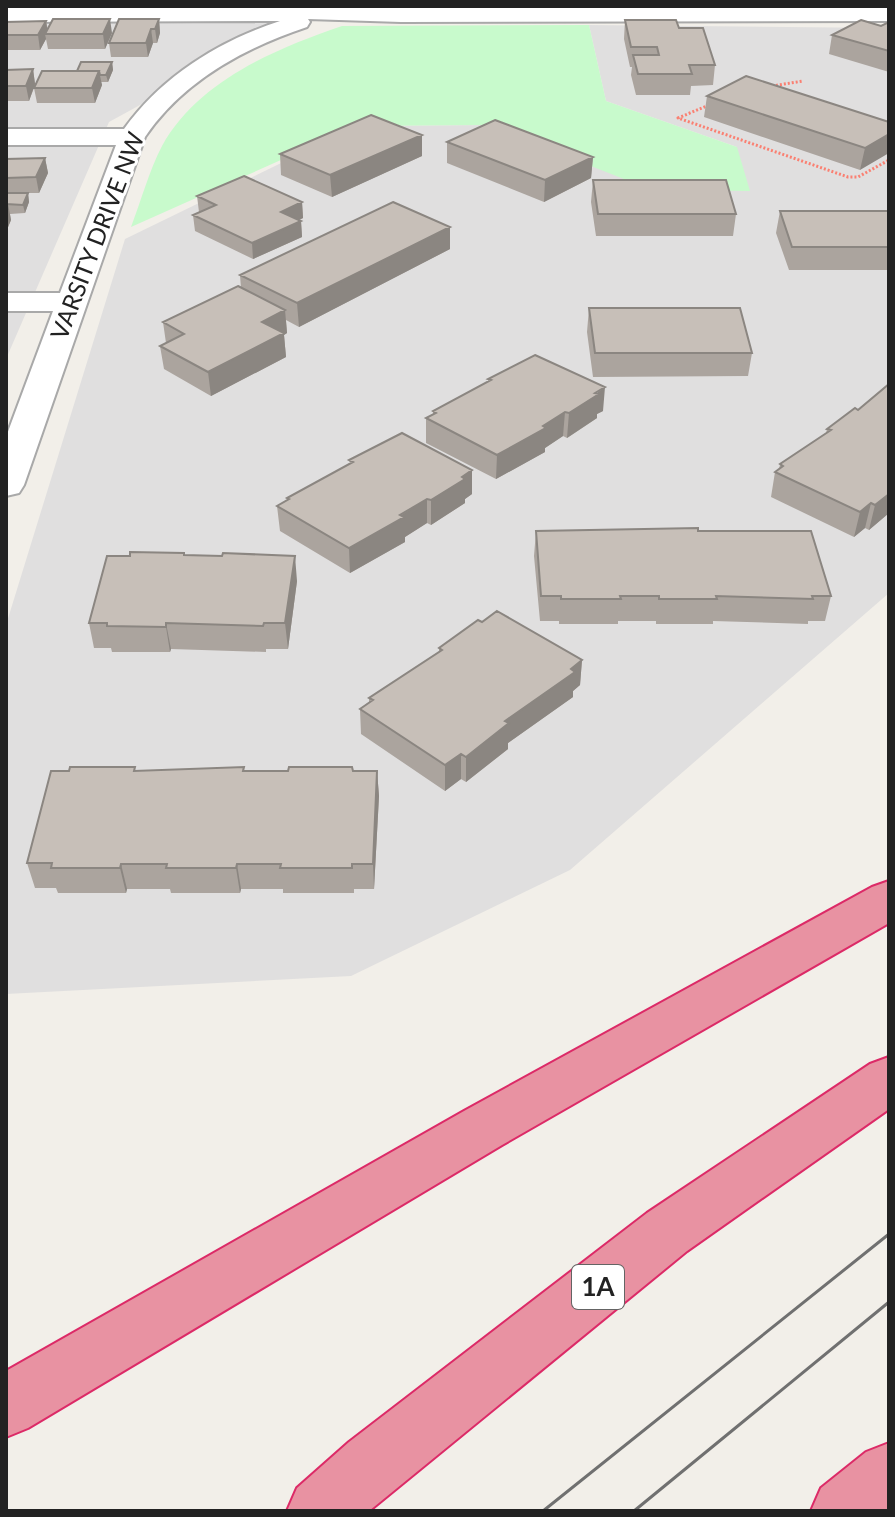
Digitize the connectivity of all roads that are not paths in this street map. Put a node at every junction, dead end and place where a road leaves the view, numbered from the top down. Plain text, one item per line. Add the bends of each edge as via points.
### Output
1 (330, 8) edge
2 (560, 10) edge
3 (782, 10) edge
4 (889, 14) edge
5 (6, 15) edge
6 (6, 137) edge
7 (132, 137) junction
8 (6, 302) edge
9 (72, 302) junction
10 (6, 485) edge
11 (889, 900) edge
12 (889, 1080) edge
13 (6, 1406) edge
14 (889, 1475) edge
15 (320, 1511) edge
16 (844, 1511) edge

1 - 2 street via 401,15
1 - 5 street via 266,15
1 - 7 street, VARSITY DRIVE NW via 195,72 157,103
2 - 3 street
3 - 4 street
6 - 7 street
7 - 9 street, VARSITY DRIVE NW
8 - 9 street
9 - 10 street, VARSITY DRIVE NW
11 - 13 highway via 483,1128
12 - 15 highway, 1A via 667,1232
14 - 16 highway

